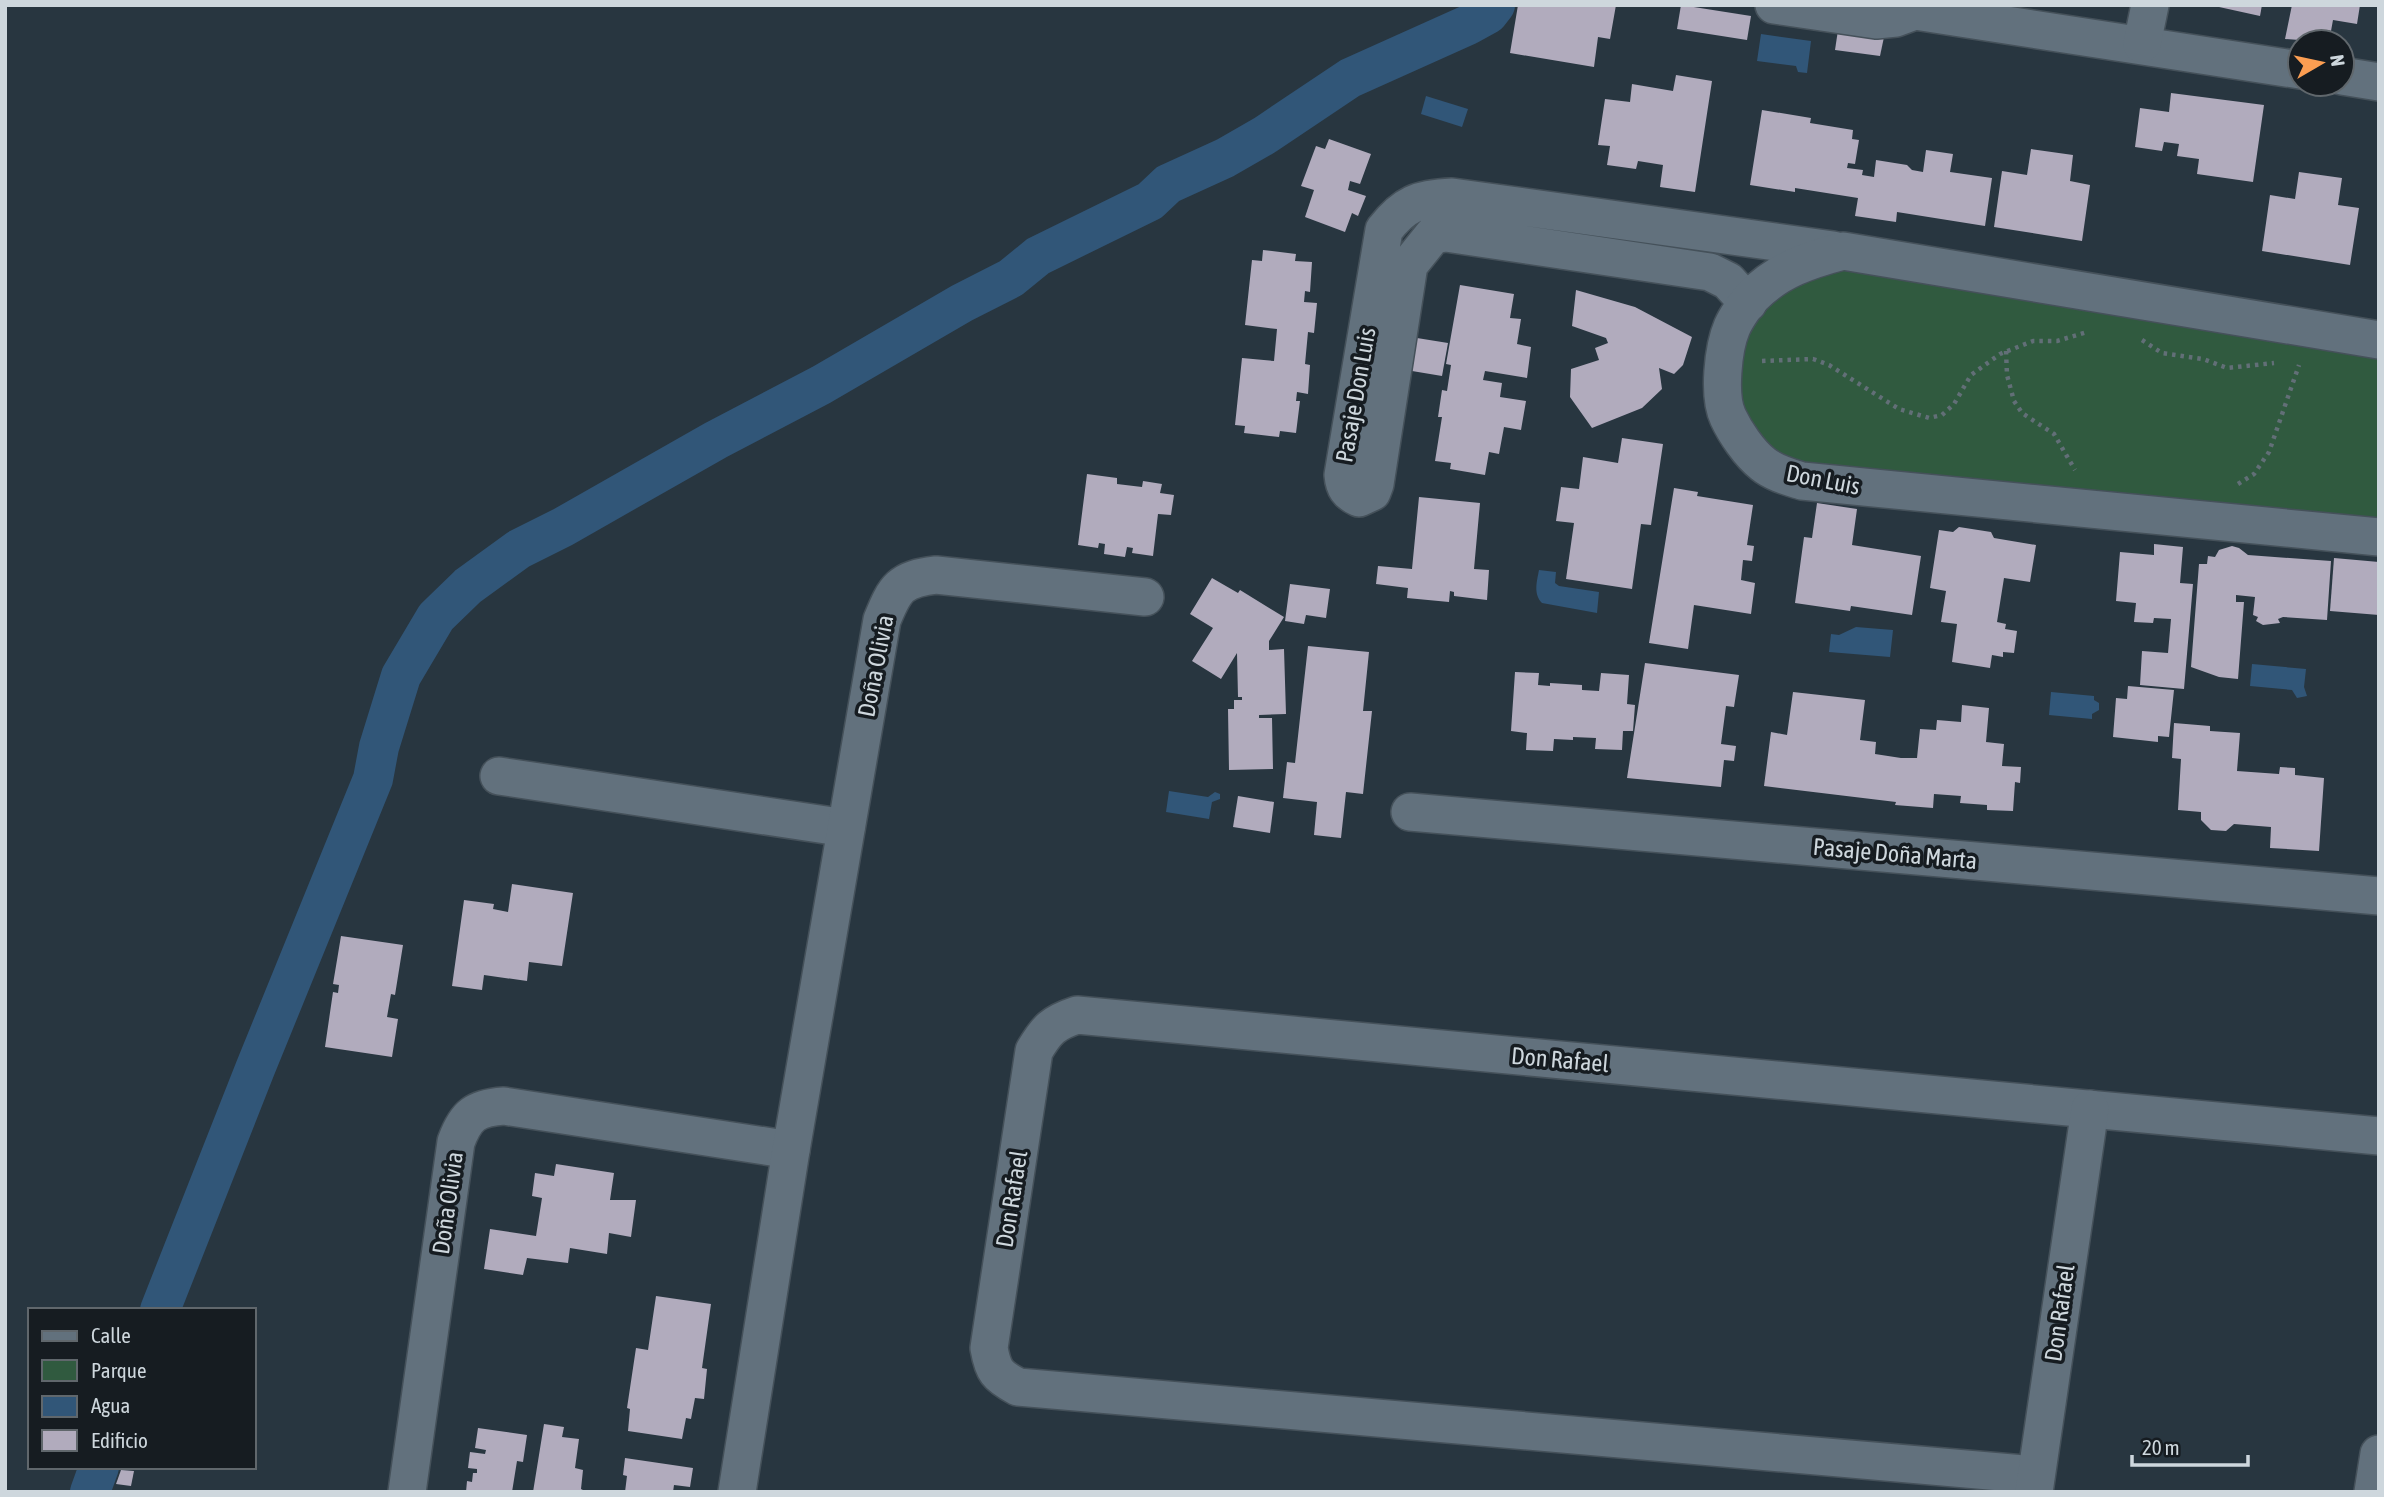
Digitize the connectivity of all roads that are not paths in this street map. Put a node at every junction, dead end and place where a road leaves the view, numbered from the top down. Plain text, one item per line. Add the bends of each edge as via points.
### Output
1 (1773, 5) edge
2 (2150, 5) edge
3 (1916, 8) edge
4 (2142, 44) junction
5 (2286, 68) edge
6 (2356, 78) edge
7 (2379, 82) edge
8 (1723, 234) junction
9 (1843, 251) junction
10 (1682, 267) junction
11 (1748, 303) junction
12 (2379, 340) edge
13 (2379, 537) edge
14 (1145, 597) dead end
15 (499, 776) dead end
16 (1410, 813) dead end
17 (846, 828) junction
18 (2379, 896) edge
19 (2090, 1109) junction
20 (2379, 1136) edge
21 (791, 1150) junction
22 (2379, 1454) edge
23 (2035, 1483) edge
24 (407, 1492) edge
25 (737, 1492) edge
26 (2373, 1492) edge

1 - 3 street via 1876,20 1896,18
2 - 4 street
3 - 4 street
4 - 5 street
6 - 7 street
8 - 9 street, Pasaje Don Luis
8 - 10 street
8 - 10 street, Pasaje Don Luis via 1452,197 1429,198 1396,214 1384,230 1343,475 1347,490 1359,498 1372,492 1375,484 1409,265 1433,235 1446,233
9 - 11 street, Don Luis via 1779,274
9 - 12 street, Don Luis
10 - 11 street, Pasaje Don Luis via 1728,281
11 - 13 street, Don Luis via 1732,327 1722,393 1727,415 1744,442 1762,464 1781,474 1819,484
14 - 17 street, Doña Olivia via 936,575 914,578 899,588 882,620
15 - 17 street
16 - 18 street, Pasaje Doña Marta
17 - 21 street, Doña Olivia
19 - 20 street, Don Rafael
19 - 23 street, Don Rafael
19 - 23 street, Don Rafael via 1077,1015 1056,1022 1034,1051 989,1348 992,1367 1003,1380 1018,1387
21 - 24 street, Doña Olivia via 504,1107 473,1113 456,1142
21 - 25 street, Doña Olivia
22 - 26 street

